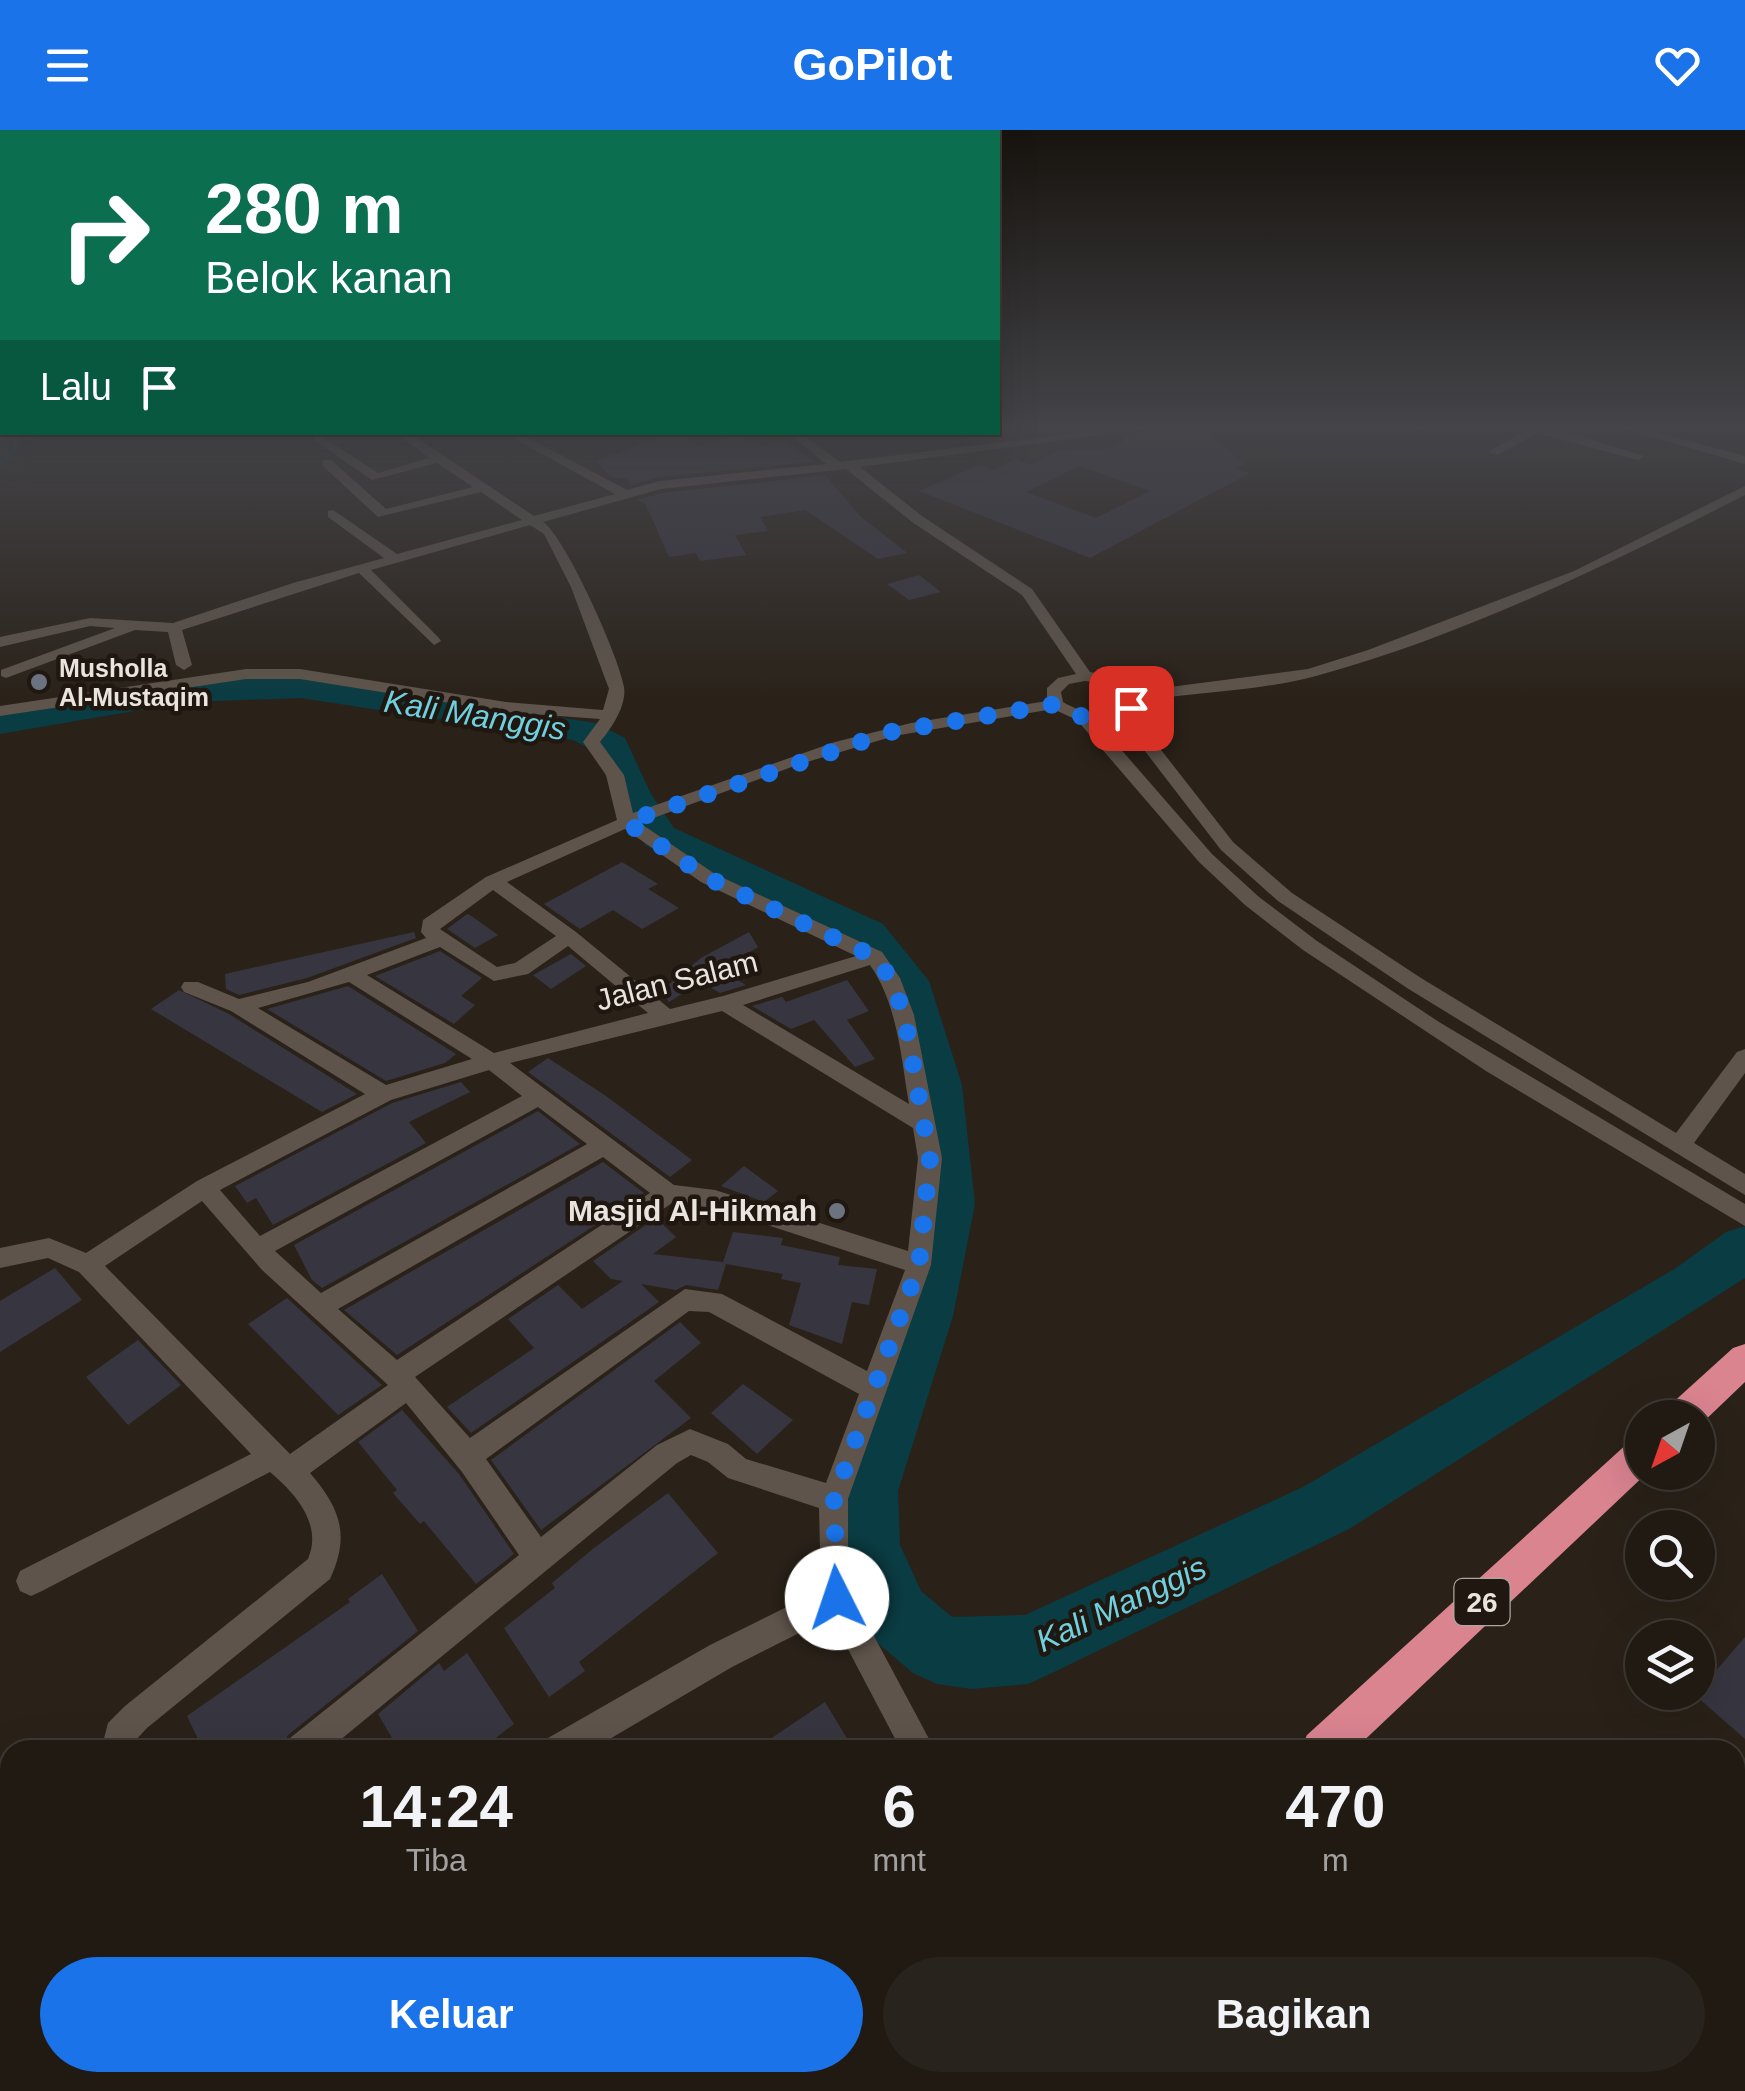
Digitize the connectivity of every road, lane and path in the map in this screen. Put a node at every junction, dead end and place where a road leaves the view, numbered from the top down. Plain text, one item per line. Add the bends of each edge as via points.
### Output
1 (338, 518) edge
2 (531, 518) edge
3 (552, 518) edge
4 (915, 518) edge
5 (1691, 518) edge
6 (538, 522) junction
7 (395, 559) junction
8 (362, 568) junction
9 (137, 626) junction
10 (174, 628) junction
11 (434, 641) dead end
12 (0, 642) edge
13 (184, 664) dead end
14 (6, 673) dead end
15 (1085, 676) junction
16 (1056, 704) junction
17 (1130, 705) junction
18 (0, 710) edge
19 (1083, 717) junction
20 (607, 720) junction
21 (629, 821) junction
22 (493, 882) junction
23 (569, 936) junction
24 (440, 940) junction
25 (875, 957) junction
26 (352, 975) junction
27 (191, 988) dead end
28 (724, 1002) junction
29 (238, 1006) junction
30 (665, 1016) junction
31 (1745, 1057) edge
32 (1539, 1060) junction
33 (493, 1062) junction
34 (1523, 1081) junction
35 (383, 1094) junction
36 (540, 1096) junction
37 (922, 1123) junction
38 (606, 1145) junction
39 (1680, 1145) junction
40 (205, 1186) junction
41 (1745, 1186) edge
42 (668, 1193) junction
43 (1745, 1216) edge
44 (259, 1248) junction
45 (0, 1258) edge
46 (88, 1265) junction
47 (919, 1265) junction
48 (321, 1306) junction
49 (1745, 1359) edge
50 (402, 1381) junction
51 (873, 1388) junction
52 (1701, 1400) edge
53 (467, 1456) junction
54 (282, 1463) junction
55 (1625, 1470) edge
56 (834, 1499) junction
57 (538, 1558) junction
58 (31, 1581) dead end
59 (837, 1598) junction
60 (118, 1740) edge
61 (314, 1740) edge
62 (577, 1740) edge
63 (914, 1740) edge
64 (1333, 1740) edge

1 - 7 street
2 - 6 street
3 - 6 street
4 - 15 street via 1027,592
5 - 17 street via 1579,574 1310,674
6 - 7 street
6 - 20 street via 601,640 617,689
7 - 8 street
8 - 10 street
8 - 11 street
9 - 10 street
9 - 12 street via 60,625
9 - 14 street
10 - 13 street
15 - 16 street via 1057,685
15 - 17 street via 1122,683
16 - 19 street
16 - 21 street via 890,732
17 - 19 street
17 - 32 street via 1216,833 1252,870
18 - 20 street via 282,674
19 - 34 street via 1199,856 1252,902
20 - 21 street via 591,742 615,775
21 - 22 street
21 - 25 street via 708,878
22 - 23 street
22 - 24 street via 438,915 430,932
23 - 24 street via 509,974 494,974
23 - 30 street
24 - 26 street
25 - 28 street, Jalan Salam
25 - 37 street via 904,1014
26 - 29 street
26 - 33 street
27 - 29 street
28 - 30 street, Jalan Salam
28 - 37 street
29 - 35 street
30 - 33 street, Jalan Salam
31 - 39 street
32 - 34 street
32 - 39 street
33 - 35 street, Jalan Salam
33 - 36 street
34 - 43 street
35 - 40 street, Jalan Salam
36 - 38 street
36 - 44 street
37 - 47 street via 930,1158
38 - 42 street
38 - 48 street
39 - 41 street
40 - 44 street
40 - 46 street, Jalan Salam
42 - 47 street via 716,1199
42 - 50 street
44 - 48 street
45 - 46 street via 49,1248
46 - 54 street
47 - 51 street
48 - 50 street
49 - 52 highway
50 - 53 street
50 - 54 street
51 - 53 street via 713,1302 684,1300
51 - 56 street
53 - 57 street
54 - 58 street
54 - 60 street via 329,1526 328,1556 136,1717
55 - 64 highway, 26
56 - 57 street via 738,1470 690,1442
56 - 59 street
57 - 61 street
59 - 62 street
59 - 63 street

